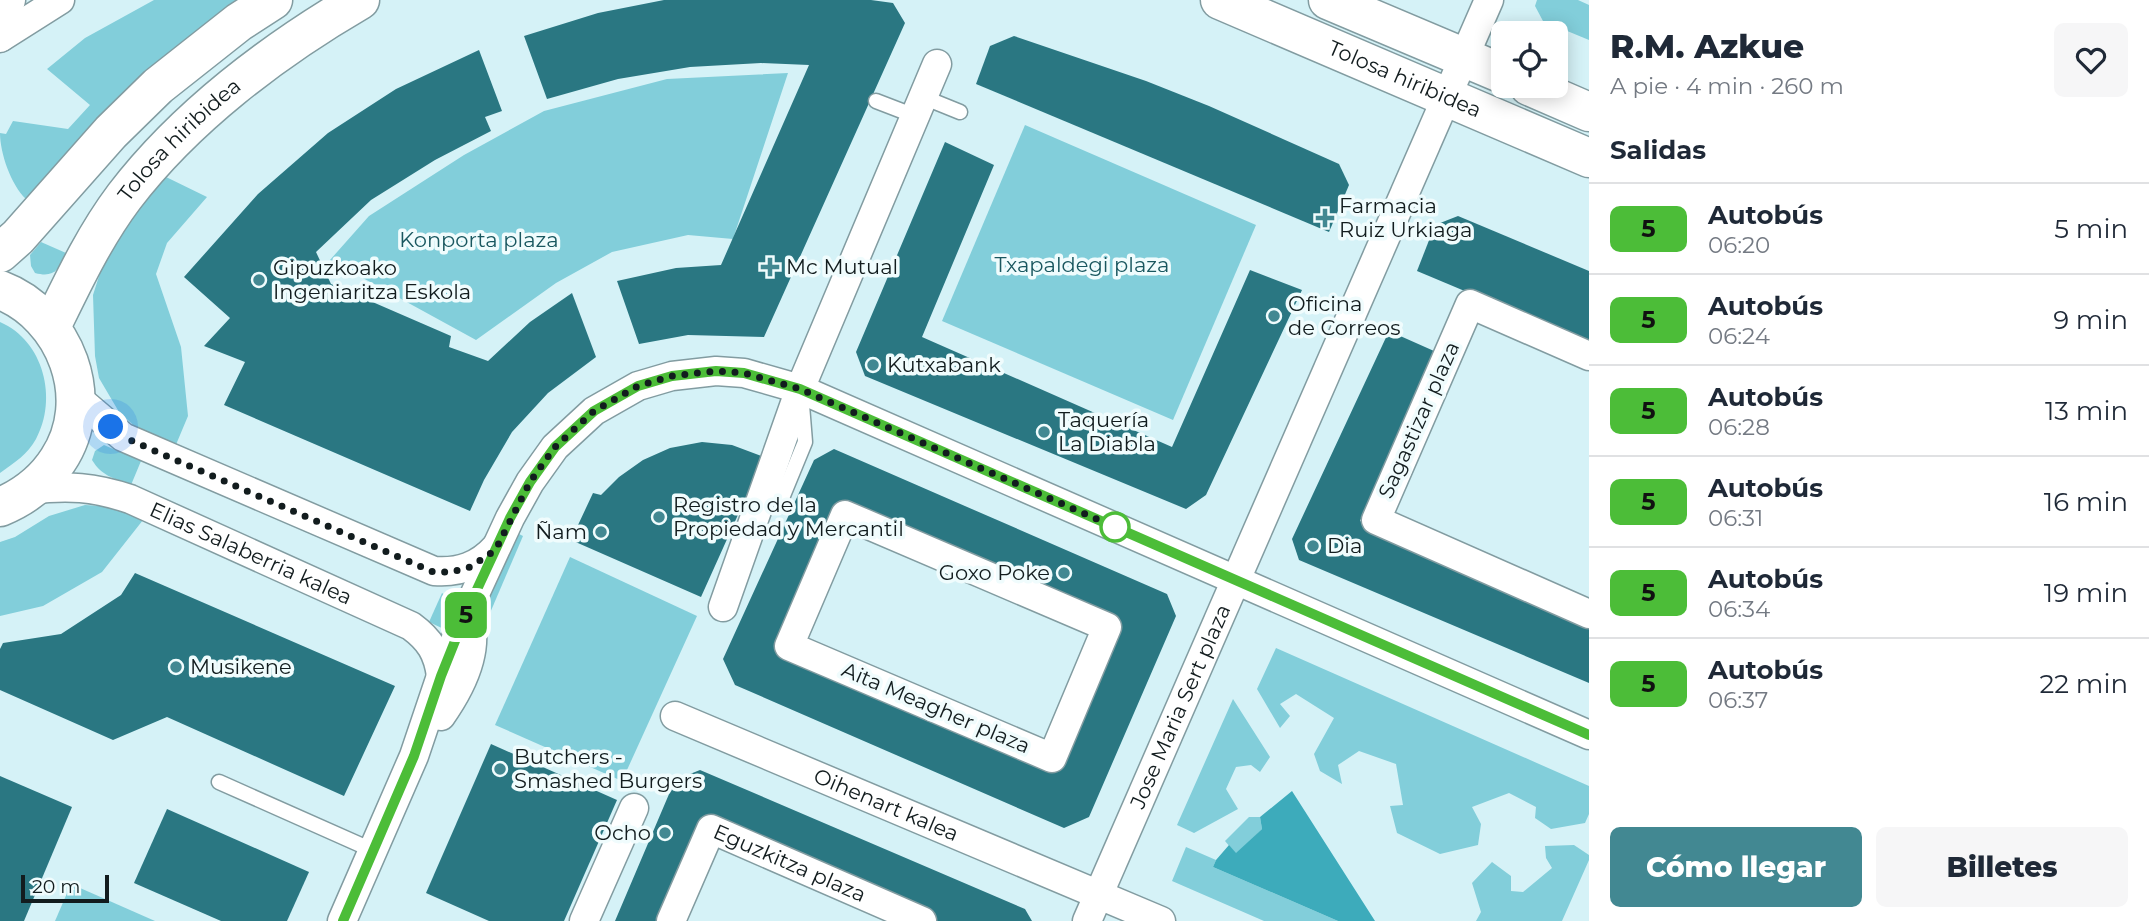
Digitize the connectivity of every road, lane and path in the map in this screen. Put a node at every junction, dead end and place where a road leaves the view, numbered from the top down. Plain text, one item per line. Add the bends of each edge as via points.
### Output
1 (11, 0) edge
2 (60, 0) edge
3 (273, 0) edge
4 (360, 0) edge
5 (1220, 0) edge
6 (1328, 0) edge
7 (1489, 0) edge
8 (0, 38) edge
9 (1465, 58) junction
10 (937, 64) dead end
11 (1491, 69) edge
12 (1447, 97) junction
13 (1558, 98) edge
14 (876, 101) dead end
15 (919, 107) junction
16 (1589, 111) edge
17 (960, 112) dead end
18 (1589, 158) edge
19 (0, 253) edge
20 (0, 290) edge
21 (51, 327) junction
22 (1589, 356) edge
23 (800, 389) junction
24 (76, 397) junction
25 (782, 498) dead end
26 (15, 499) edge
27 (845, 514) joint
28 (498, 545) junction
29 (433, 572) junction
30 (1236, 579) junction
31 (723, 607) dead end
32 (467, 611) junction
33 (1589, 614) edge
34 (441, 676) junction
35 (675, 716) dead end
36 (1589, 735) edge
37 (414, 756) junction
38 (219, 782) dead end
39 (634, 807) dead end
40 (372, 850) junction
41 (1098, 894) junction
42 (342, 921) edge
43 (584, 921) edge
44 (671, 921) edge
45 (922, 921) edge
46 (1087, 921) edge
47 (1161, 921) edge

1 - 8 street
2 - 8 street
3 - 19 main road via 158,86
4 - 21 main road, Tolosa hiribidea via 266,62 193,121 158,157 124,197 82,262
5 - 12 main road, Tolosa hiribidea
6 - 9 main road, Tolosa hiribidea
7 - 9 street
9 - 11 main road, Tolosa hiribidea
9 - 12 street
10 - 15 street
12 - 18 main road, Tolosa hiribidea
12 - 30 street
13 - 16 main road
14 - 15 lane
15 - 17 lane
15 - 23 street
20 - 21 main road via 29,306
21 - 24 main road via 65,348
22 - 33 street, Sagastizar plaza via 1470,304 1376,520
23 - 25 lane via 805,442
23 - 28 street via 744,373 716,371 638,386 594,411 555,447 530,482
23 - 30 street
23 - 31 street
24 - 26 main road via 75,418 60,459
24 - 29 street via 123,437
26 - 34 street, Elias Salaberria kalea via 56,487 82,487 130,499 411,626 433,647
27 - 27 street, Aita Meagher plaza via 1107,626 1052,758 789,646
28 - 29 street via 470,567
28 - 32 street
29 - 32 street via 458,594
30 - 36 street, Jose Maria Sert plaza
30 - 41 street, Jose Maria Sert plaza
32 - 34 street
32 - 37 street via 471,655 453,699
34 - 37 street
35 - 41 street, Oihenart kalea
37 - 40 street
38 - 40 lane
39 - 43 street
40 - 42 street
41 - 46 street, Jose Maria Sert plaza
41 - 47 street
44 - 45 street, Eguzkitza plaza via 710,829

